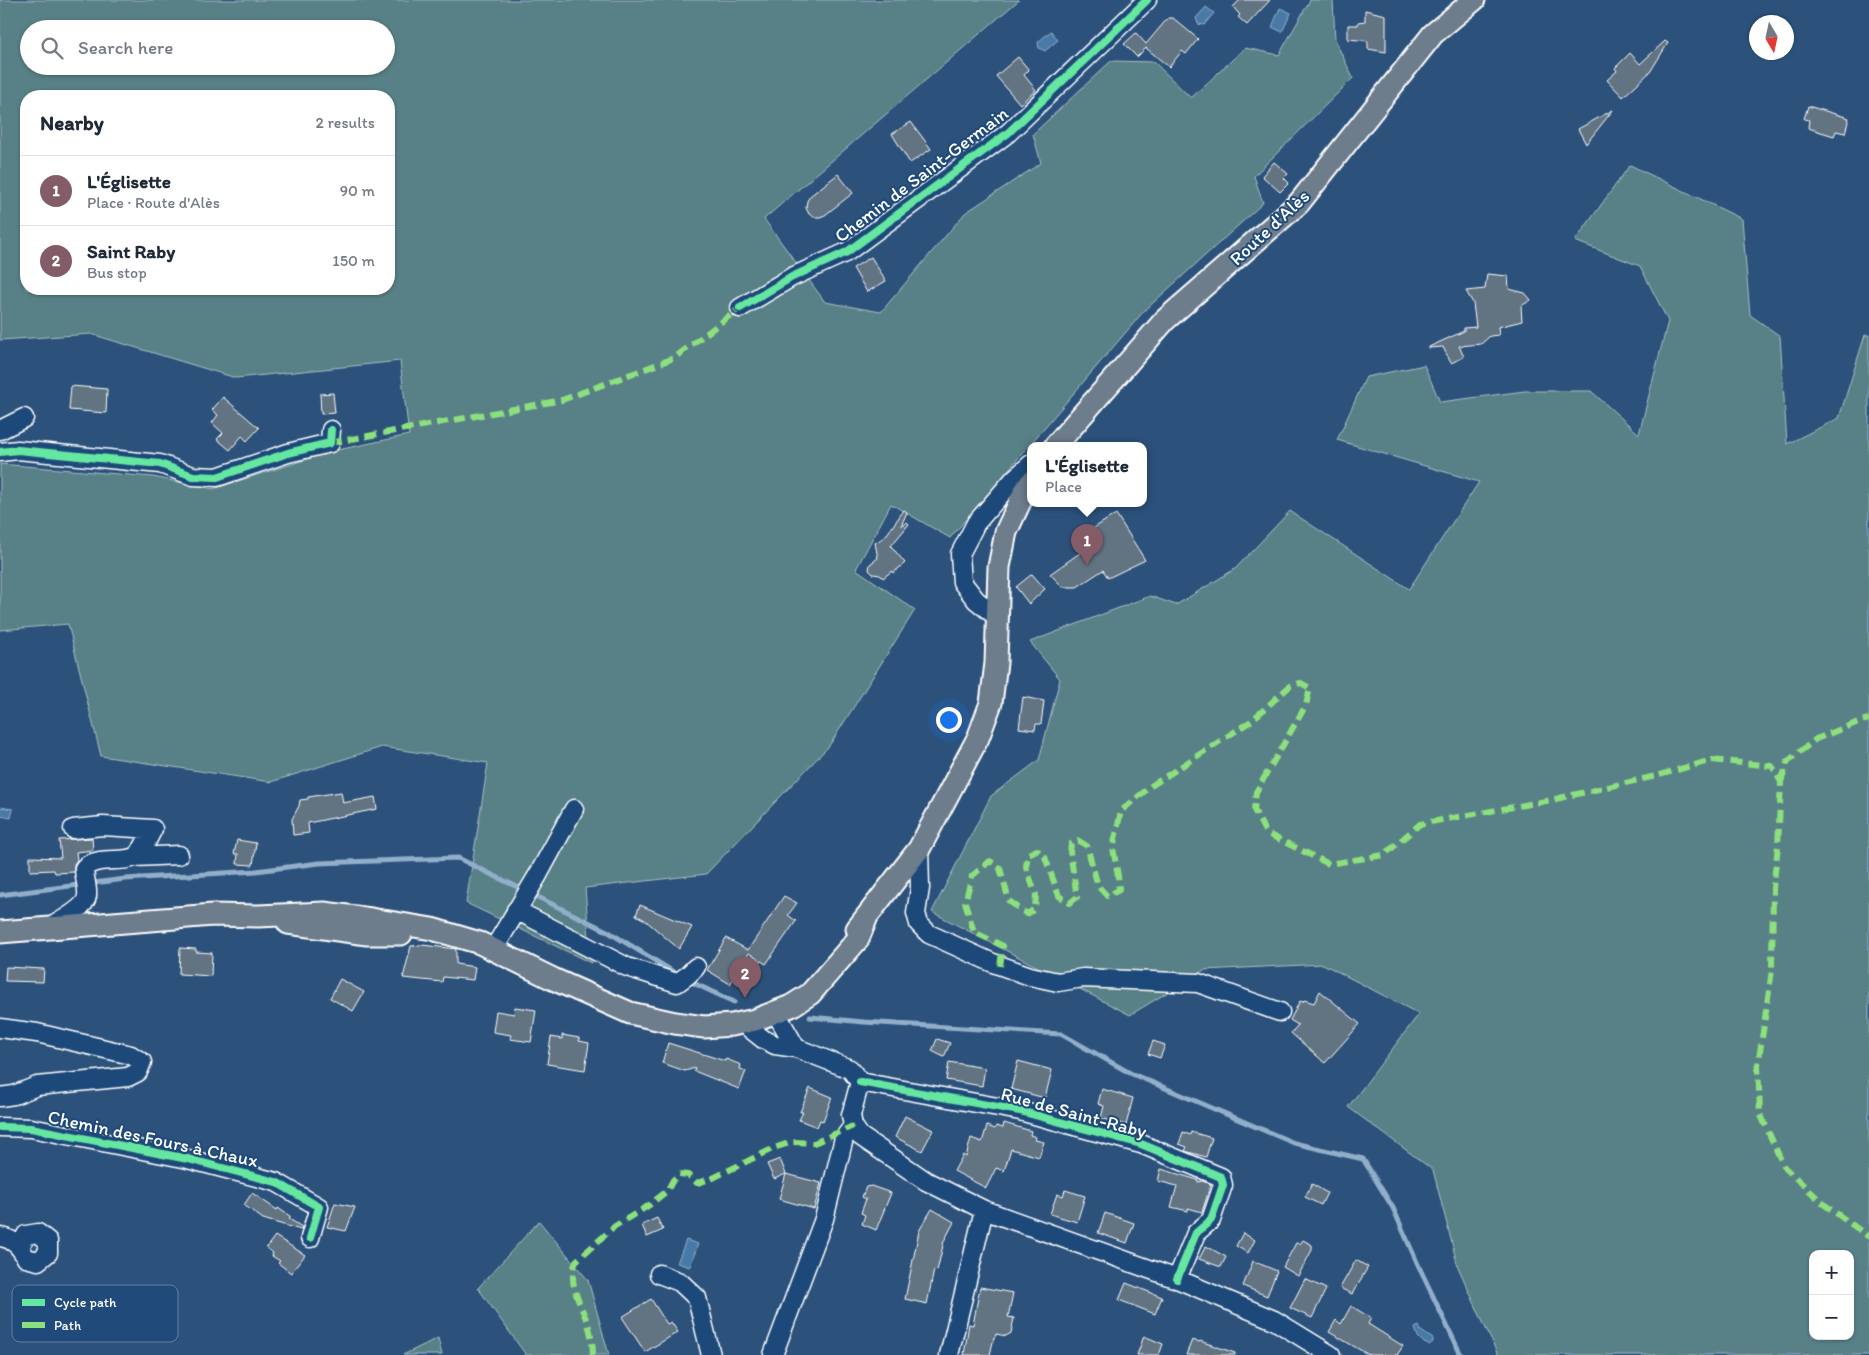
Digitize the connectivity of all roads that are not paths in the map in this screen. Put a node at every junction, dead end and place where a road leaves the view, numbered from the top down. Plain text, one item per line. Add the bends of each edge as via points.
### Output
1 (1147, 0) edge
2 (1474, 0) edge
3 (740, 308) dead end
4 (24, 418) dead end
5 (0, 430) edge
6 (331, 430) dead end
7 (1057, 442) edge
8 (0, 452) edge
9 (1027, 468) edge
10 (1027, 487) edge
11 (997, 612) junction
12 (574, 808) dead end
13 (73, 829) dead end
14 (919, 848) junction
15 (179, 855) dead end
16 (135, 857) junction
17 (518, 908) junction
18 (866, 919) junction
19 (46, 929) junction
20 (0, 932) edge
21 (493, 950) junction
22 (687, 975) dead end
23 (613, 1005) junction
24 (776, 1012) junction
25 (1280, 1012) dead end
26 (743, 1023) junction
27 (0, 1028) edge
28 (796, 1048) junction
29 (860, 1082) junction
30 (0, 1097) edge
31 (0, 1126) edge
32 (853, 1126) junction
33 (984, 1210) junction
34 (0, 1237) edge
35 (310, 1238) dead end
36 (20, 1247) dead end
37 (659, 1274) dead end
38 (1177, 1280) junction
39 (711, 1355) edge
40 (773, 1355) edge
41 (949, 1355) edge
42 (1331, 1355) edge

1 - 3 street, Chemin de Saint-Germain via 1008,133 847,252 792,277
2 - 7 main road, Route d'Alès via 1434,34 1299,203 1166,320
4 - 5 street
6 - 8 street via 330,443 288,453 217,477 193,476 160,464 143,462 18,450
9 - 11 street via 976,522 960,554 962,582 976,600
10 - 11 main road via 1006,532 999,567
11 - 14 main road via 991,702 978,738
12 - 17 street
13 - 16 street via 103,826 153,829
14 - 18 main road
14 - 25 street via 920,888 916,913 919,924 929,934 1030,976 1058,982 1082,978 1198,983
15 - 16 street
16 - 19 street via 90,863 84,868 85,902
17 - 21 street
17 - 22 street via 627,967
18 - 23 main road via 837,952 784,994 731,1014 670,1014
18 - 24 main road via 858,939 810,994
19 - 20 main road
19 - 21 main road via 213,915 258,916 367,934 448,934
21 - 23 main road
23 - 26 main road via 652,1019 704,1027
24 - 26 main road
24 - 28 street
26 - 28 street via 775,1045
27 - 30 street via 104,1048 131,1055 142,1062 138,1072 128,1077 37,1086
28 - 29 street via 850,1069
29 - 32 street via 851,1115
29 - 38 street, Rue de Saint-Raby via 1020,1112 1141,1144 1221,1177 1223,1186 1211,1220 1196,1233
31 - 35 street, Chemin des Fours à Chaux via 32,1128 188,1159 276,1182 319,1206
32 - 33 street via 860,1136 926,1181
32 - 40 street via 844,1138 824,1218
33 - 38 street
33 - 41 street
34 - 36 street
37 - 39 street via 680,1282 697,1298
38 - 42 street via 1274,1320

